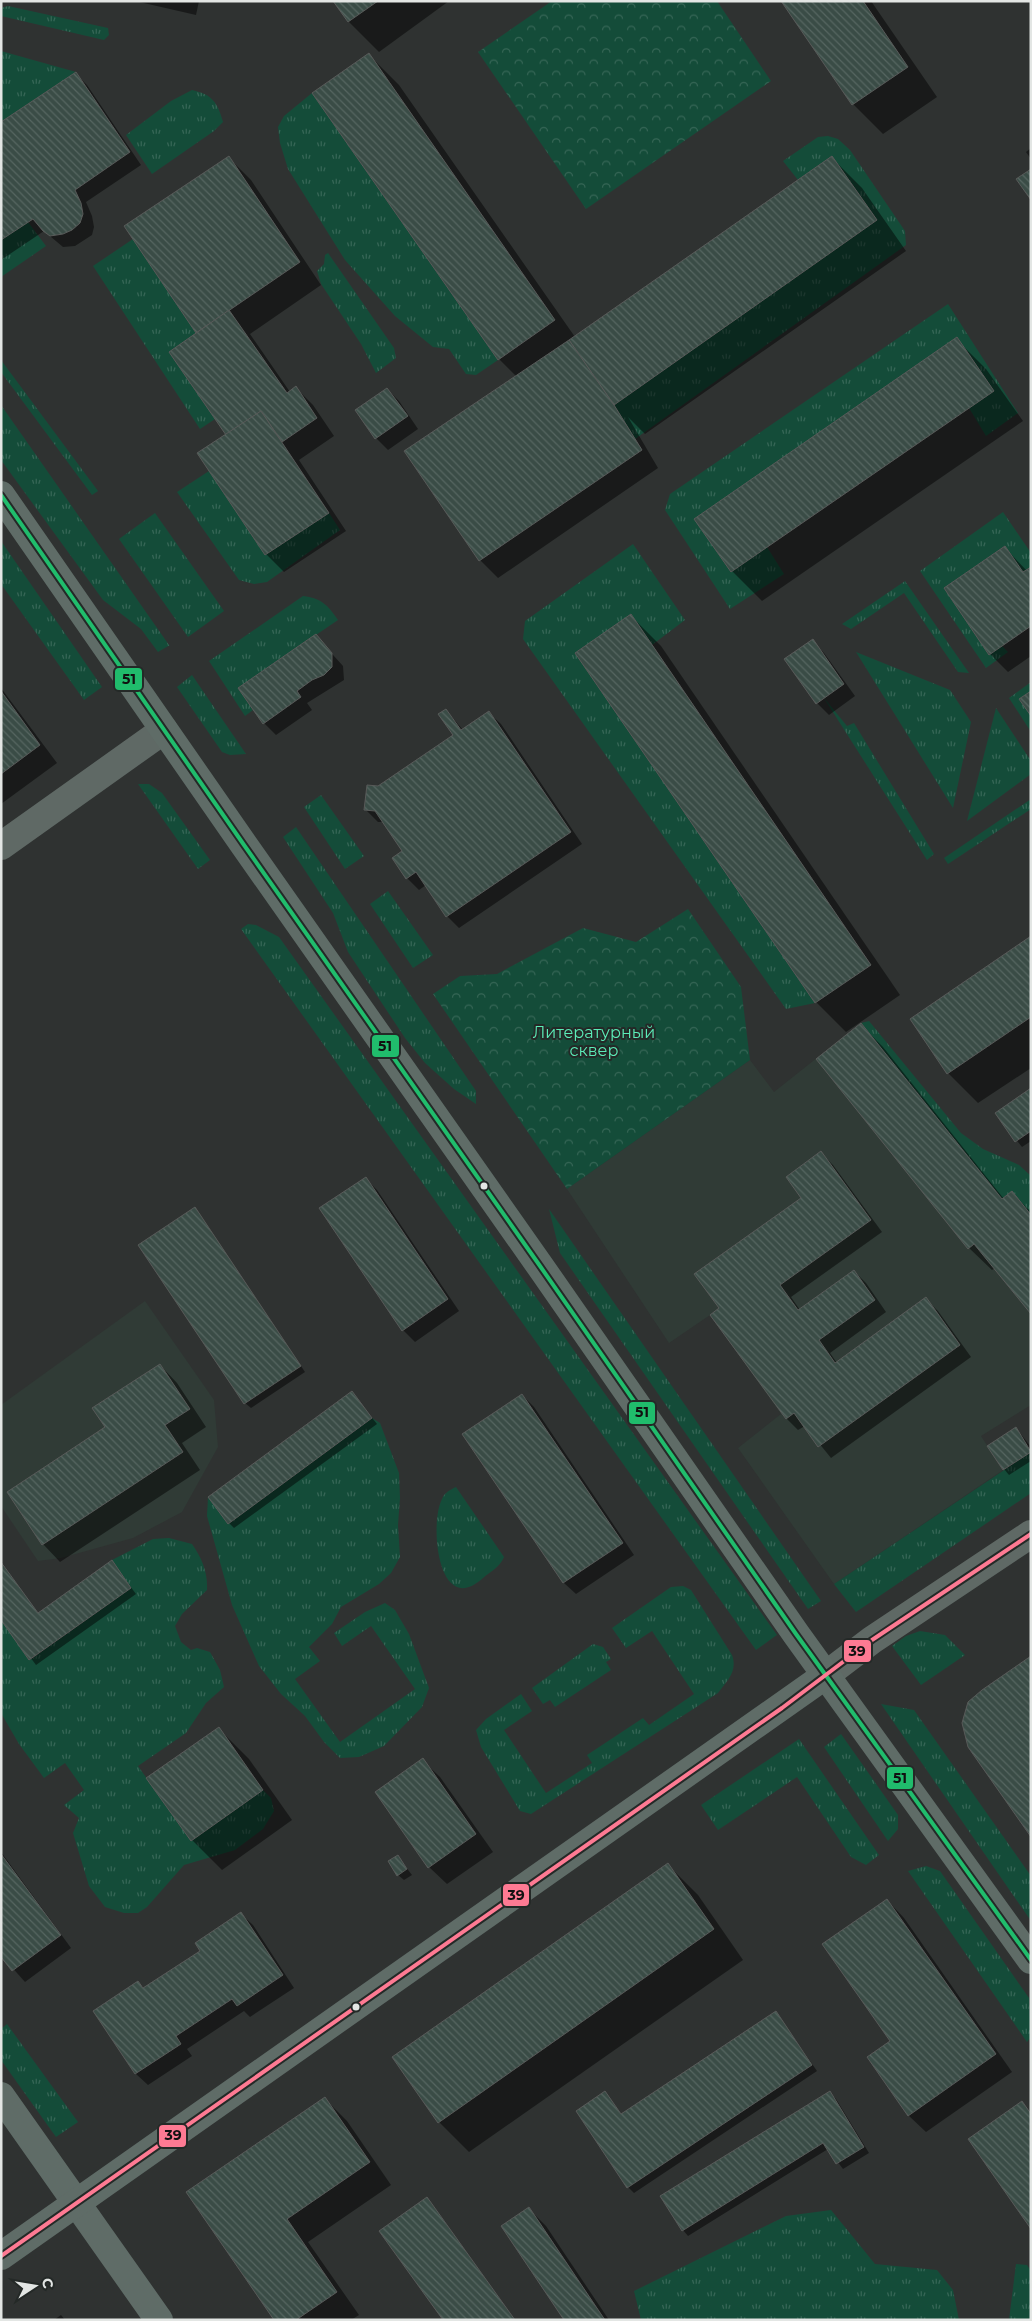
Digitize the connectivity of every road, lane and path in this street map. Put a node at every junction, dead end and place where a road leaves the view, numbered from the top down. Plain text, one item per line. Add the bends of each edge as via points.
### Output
1 (1, 494) edge
2 (164, 730) junction
3 (1, 846) edge
4 (1031, 1534) edge
5 (826, 1675) junction
6 (1031, 1960) edge
7 (1, 2096) edge
8 (77, 2201) junction
9 (1, 2256) edge
10 (159, 2320) edge

1 - 2 main road
2 - 3 street
2 - 5 main road
4 - 5 street via 872,1640
5 - 6 main road
5 - 8 main road
7 - 8 main road
8 - 9 main road
8 - 10 main road

